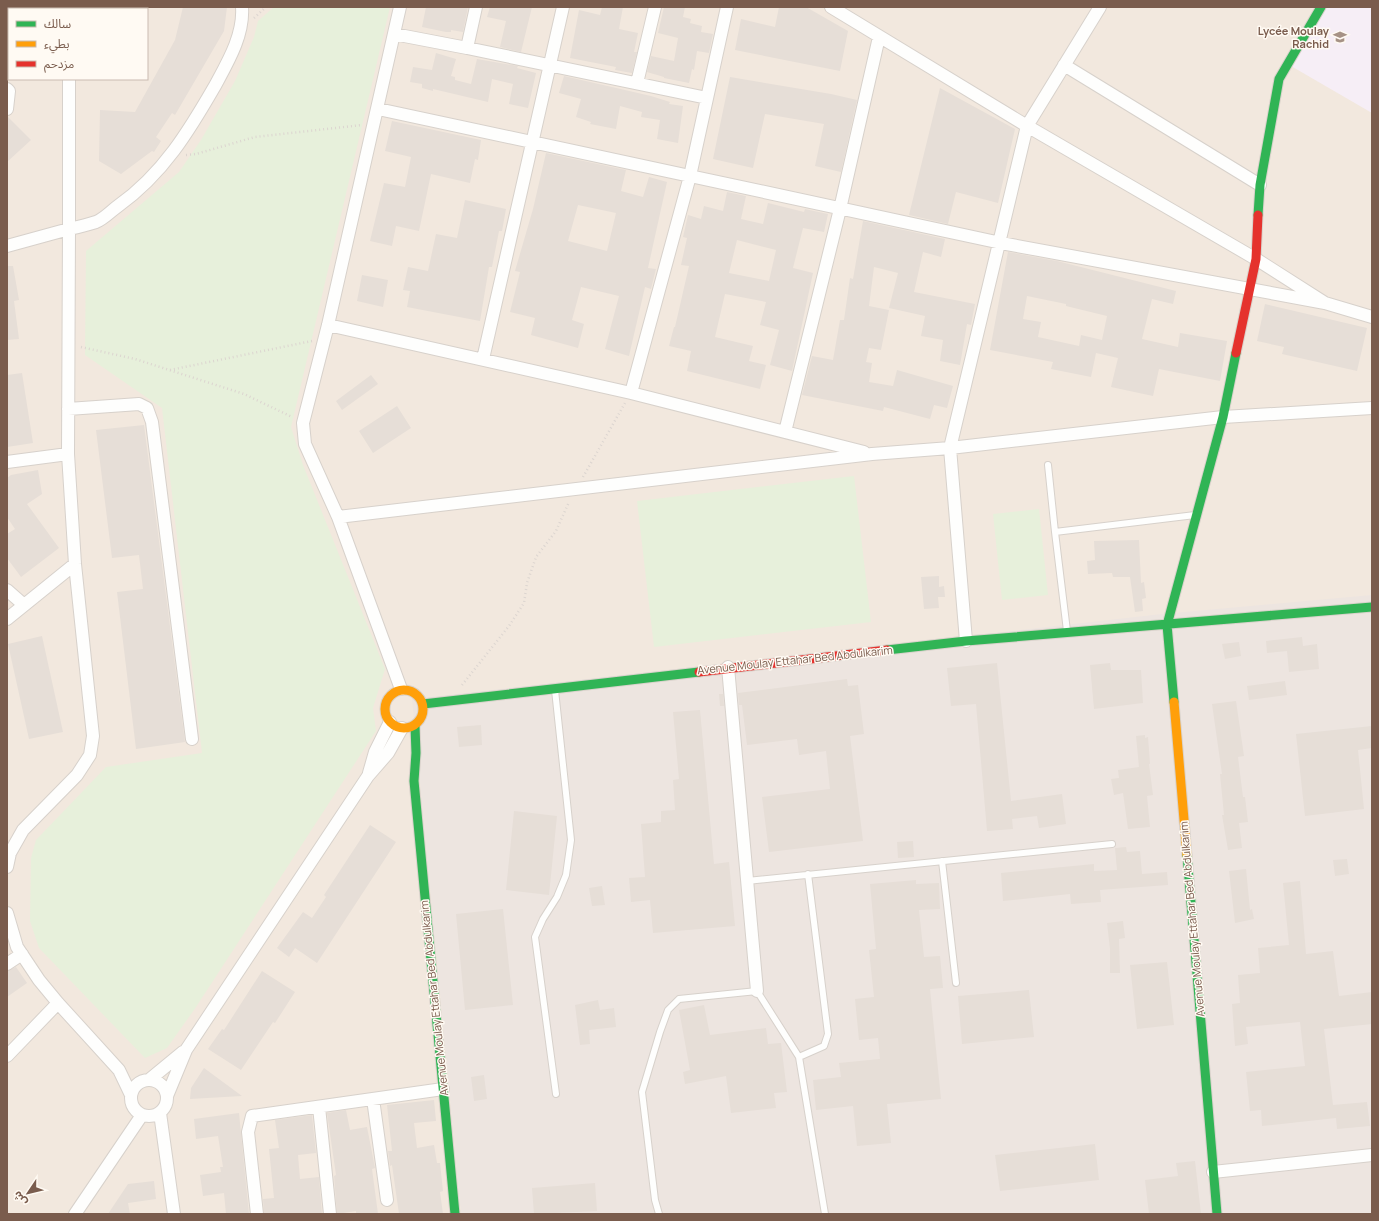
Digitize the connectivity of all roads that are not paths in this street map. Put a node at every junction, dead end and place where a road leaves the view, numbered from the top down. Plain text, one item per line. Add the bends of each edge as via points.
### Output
1 (242, 7) edge
2 (400, 7) edge
3 (476, 7) edge
4 (563, 7) edge
5 (655, 7) edge
6 (727, 7) edge
7 (831, 7) edge
8 (1100, 7) edge
9 (1321, 7) edge
10 (394, 34) junction
11 (879, 36) junction
12 (467, 48) junction
13 (550, 65) junction
14 (1064, 65) junction
15 (69, 80) edge
16 (637, 83) junction
17 (7, 89) edge
18 (707, 98) junction
19 (7, 109) edge
20 (378, 110) junction
21 (1027, 126) junction
22 (533, 143) junction
23 (690, 176) junction
24 (1260, 185) junction
25 (840, 208) junction
26 (69, 229) junction
27 (1001, 243) junction
28 (7, 246) edge
29 (1256, 259) junction
30 (1249, 289) junction
31 (1325, 303) junction
32 (1372, 317) edge
33 (328, 325) junction
34 (482, 359) junction
35 (631, 393) junction
36 (1372, 408) edge
37 (68, 409) junction
38 (1223, 417) junction
39 (785, 432) junction
40 (950, 448) junction
41 (68, 454) junction
42 (872, 454) junction
43 (7, 462) edge
44 (1048, 465) dead end
45 (1196, 515) junction
46 (338, 517) junction
47 (1055, 532) junction
48 (75, 564) junction
49 (7, 590) edge
50 (24, 605) junction
51 (1372, 607) edge
52 (7, 619) edge
53 (1167, 625) junction
54 (1068, 633) junction
55 (966, 641) junction
56 (728, 667) junction
57 (555, 688) junction
58 (401, 689) junction
59 (424, 704) junction
60 (390, 722) junction
61 (415, 726) junction
62 (402, 728) junction
63 (192, 739) dead end
64 (404, 746) dead end
65 (407, 759) dead end
66 (368, 776) junction
67 (414, 781) junction
68 (1112, 844) dead end
69 (942, 861) junction
70 (7, 867) edge
71 (808, 874) junction
72 (747, 881) junction
73 (7, 914) edge
74 (22, 954) junction
75 (7, 964) edge
76 (956, 983) dead end
77 (758, 991) junction
78 (58, 1003) junction
79 (186, 1050) junction
80 (7, 1056) edge
81 (799, 1057) junction
82 (119, 1070) junction
83 (146, 1081) junction
84 (443, 1089) junction
85 (556, 1094) dead end
86 (131, 1095) junction
87 (167, 1096) junction
88 (373, 1099) junction
89 (319, 1106) junction
90 (160, 1113) junction
91 (142, 1115) junction
92 (1372, 1155) edge
93 (1213, 1172) junction
94 (387, 1200) dead end
95 (75, 1214) edge
96 (174, 1214) edge
97 (257, 1214) edge
98 (330, 1214) edge
99 (455, 1214) edge
100 (659, 1214) edge
101 (825, 1214) edge
102 (1217, 1214) edge

1 - 26 street via 240,31 230,58 195,122 172,156 149,180 113,210 97,221
2 - 10 street
3 - 12 street
4 - 13 street
5 - 16 street
6 - 18 street
7 - 11 street
8 - 14 street
9 - 24 street via 1279,79
10 - 12 street
10 - 20 street
11 - 21 street
11 - 25 street
12 - 13 street
13 - 16 street
13 - 22 street
14 - 21 street
14 - 24 street
15 - 26 street
16 - 18 street
17 - 19 street
18 - 23 street
20 - 22 street
20 - 33 street
21 - 27 street
21 - 29 street
22 - 23 street
22 - 34 street
23 - 25 street
23 - 35 street
24 - 29 street
25 - 27 street
25 - 39 street
26 - 28 street
26 - 37 street
27 - 30 street
27 - 40 street
29 - 30 street
29 - 31 street
30 - 31 street
30 - 38 street
31 - 32 street
33 - 34 street
33 - 46 street via 303,423 305,444
34 - 35 street
35 - 39 street
36 - 38 street
37 - 41 street
37 - 63 street via 139,404 147,408 152,422
38 - 40 street
38 - 45 street
39 - 42 street
40 - 42 street
40 - 55 street
41 - 43 street
41 - 48 street
42 - 46 street
44 - 47 lane
45 - 47 lane
45 - 53 street
46 - 58 street
47 - 54 lane
48 - 50 street
48 - 70 street via 93,736 90,756 77,775 22,830 10,854
49 - 50 street
50 - 52 street
51 - 53 street, Avenue Moulay Ettahar Bed Abdulkarim
53 - 54 street, Avenue Moulay Ettahar Bed Abdulkarim
53 - 93 street, Avenue Moulay Ettahar Bed Abdulkarim
54 - 55 street, Avenue Moulay Ettahar Bed Abdulkarim
55 - 56 street, Avenue Moulay Ettahar Bed Abdulkarim
56 - 57 street, Avenue Moulay Ettahar Bed Abdulkarim
56 - 72 street
57 - 59 street, Avenue Moulay Ettahar Bed Abdulkarim
57 - 85 lane via 571,840 566,875 557,897 542,919 535,938
58 - 59 street via 417,694
58 - 60 street via 391,695 385,705
59 - 61 street via 423,716
60 - 62 street
60 - 66 street via 375,752
61 - 62 street
61 - 67 street, Avenue Moulay Ettahar Bed Abdulkarim
62 - 64 street
62 - 66 street via 388,753
65 - 67 street, Avenue Moulay Ettahar Bed Abdulkarim
66 - 79 street
67 - 84 street, Avenue Moulay Ettahar Bed Abdulkarim
68 - 69 lane
69 - 71 lane
69 - 76 lane
71 - 72 lane
71 - 81 lane via 828,1034 824,1046
72 - 77 street
73 - 74 street via 17,947
74 - 75 street
74 - 78 street
77 - 81 lane
77 - 100 lane via 679,999 668,1010 642,1092 655,1200
78 - 80 street
78 - 82 street
79 - 83 street
79 - 87 street
81 - 101 lane
82 - 83 street
82 - 86 street
83 - 86 street via 135,1086
83 - 87 street via 159,1084
84 - 88 street
84 - 99 street, Avenue Moulay Ettahar Bed Abdulkarim
86 - 91 street via 133,1107
87 - 90 street
88 - 89 street
88 - 94 street
89 - 97 street via 252,1116 248,1132
89 - 98 street
90 - 91 street via 154,1116
90 - 96 street
91 - 95 street
92 - 93 street
93 - 102 street, Avenue Moulay Ettahar Bed Abdulkarim

